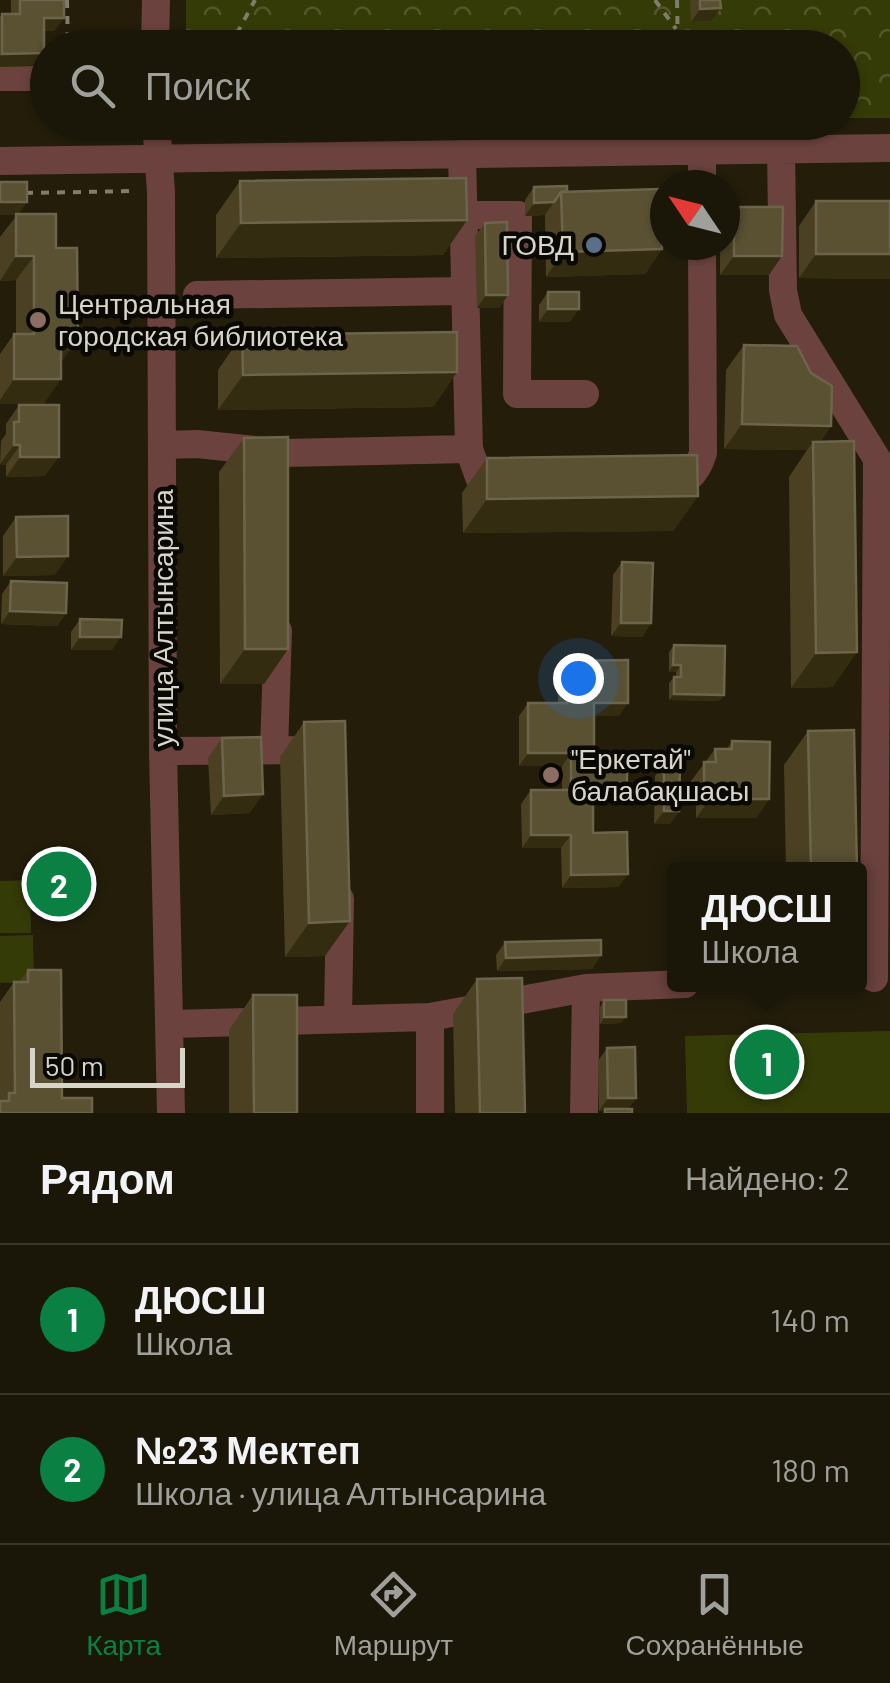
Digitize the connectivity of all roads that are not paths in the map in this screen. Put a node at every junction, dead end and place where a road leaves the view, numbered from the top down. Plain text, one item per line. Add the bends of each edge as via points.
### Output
1 (156, 0) edge
2 (156, 30) edge
3 (0, 77) edge
4 (30, 77) edge
5 (156, 140) edge
6 (890, 148) edge
7 (781, 149) junction
8 (702, 150) junction
9 (462, 154) junction
10 (156, 159) junction
11 (0, 161) edge
12 (702, 170) edge
13 (464, 215) junction
14 (702, 260) edge
15 (463, 291) junction
16 (197, 294) dead end
17 (585, 394) dead end
18 (164, 445) junction
19 (468, 449) junction
20 (884, 459) edge
21 (537, 485) edge
22 (637, 485) edge
23 (278, 611) edge
24 (274, 749) junction
25 (163, 751) junction
26 (342, 766) edge
27 (340, 862) edge
28 (874, 978) edge
29 (667, 985) edge
30 (586, 988) junction
31 (338, 1017) junction
32 (430, 1017) junction
33 (170, 1024) junction
34 (172, 1113) edge
35 (430, 1113) edge
36 (584, 1113) edge

1 - 2 street
3 - 4 street
5 - 10 street, улица Алтынсарина
6 - 7 street
7 - 8 street
7 - 20 street via 788,315
8 - 9 street
8 - 12 street
9 - 10 street
9 - 13 street
10 - 11 street
10 - 18 street, улица Алтынсарина
13 - 15 street
13 - 17 street via 518,216 517,394
14 - 22 street via 704,453 683,483
15 - 16 street
15 - 19 street
18 - 19 street via 197,444 283,463
18 - 25 street, улица Алтынсарина
19 - 21 street via 479,477 497,485
20 - 28 street
23 - 24 street
24 - 25 street
24 - 26 street via 335,752
25 - 33 street, улица Алтынсарина
27 - 31 street
29 - 30 street
30 - 32 street
30 - 36 street
31 - 32 street
31 - 33 street via 288,1029
32 - 35 street
33 - 34 street, улица Алтынсарина

